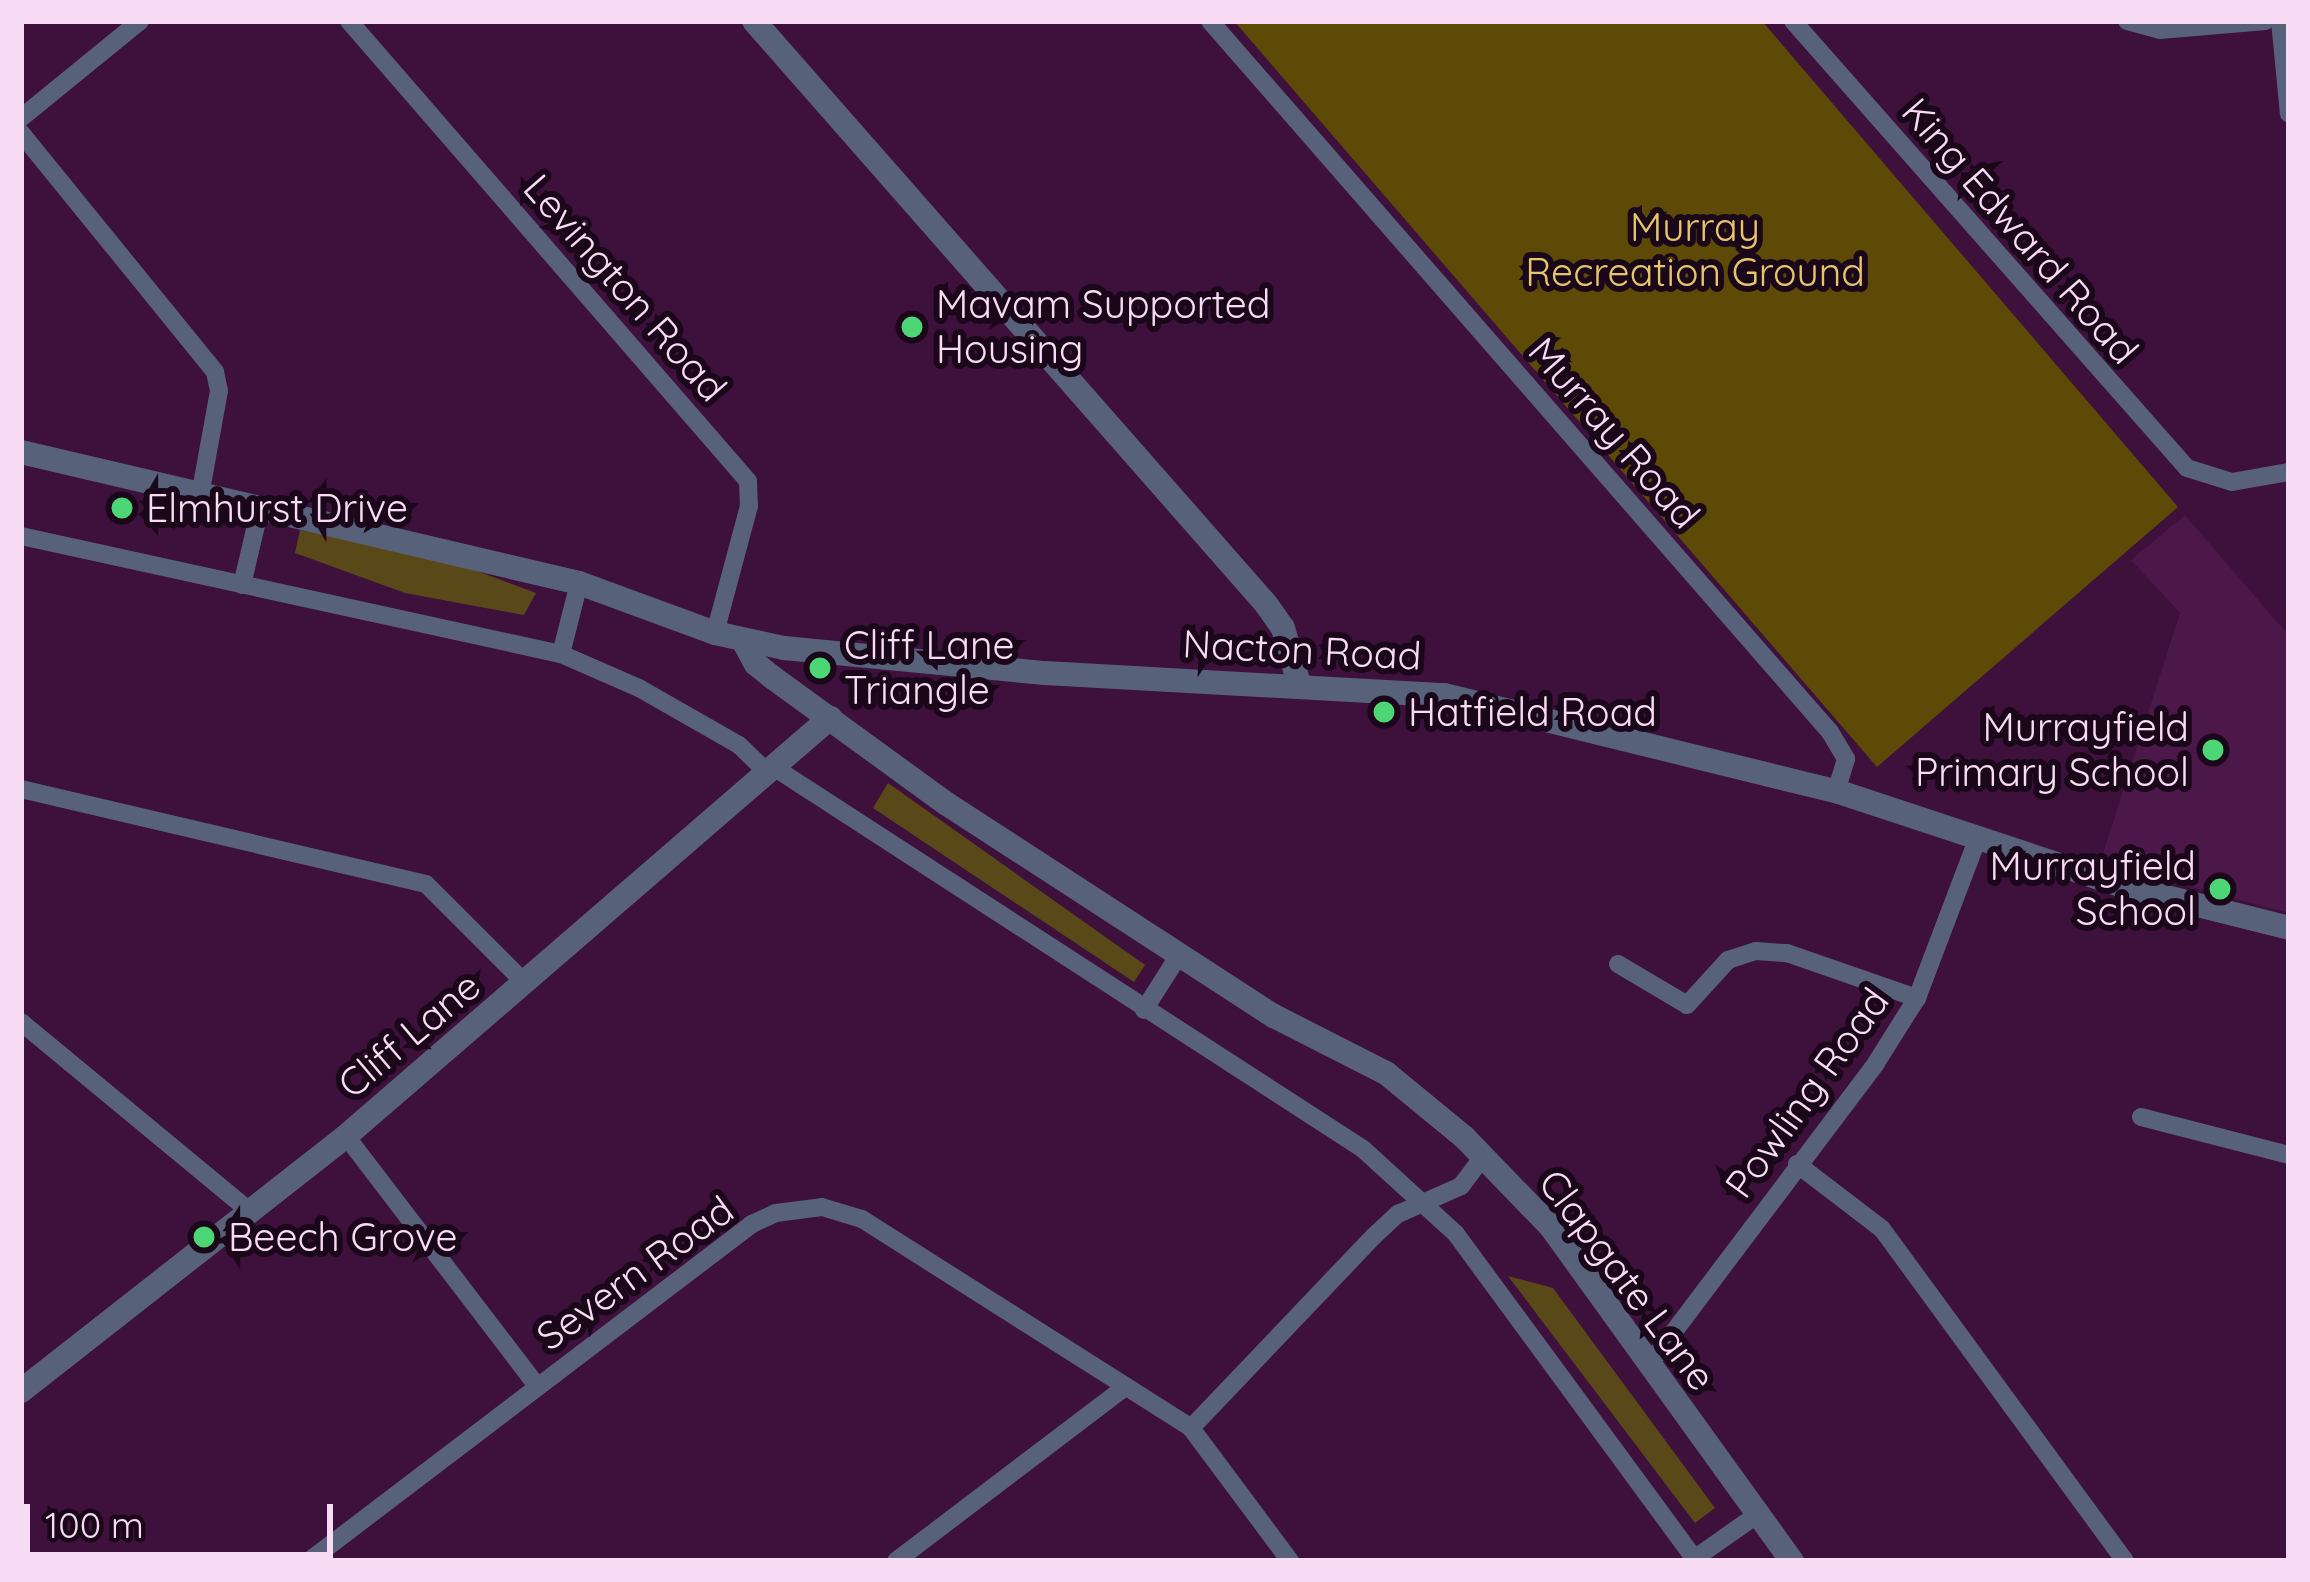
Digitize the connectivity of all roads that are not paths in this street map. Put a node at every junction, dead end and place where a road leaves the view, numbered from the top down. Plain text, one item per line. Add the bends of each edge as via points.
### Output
1 (140, 21) edge
2 (350, 21) edge
3 (754, 21) edge
4 (1210, 21) edge
5 (1793, 21) edge
6 (2128, 21) edge
7 (2266, 21) edge
8 (2280, 21) edge
9 (2289, 113) edge
10 (21, 118) edge
11 (21, 133) edge
12 (21, 452) edge
13 (2289, 472) edge
14 (201, 490) junction
15 (261, 504) junction
16 (21, 536) edge
17 (579, 583) junction
18 (242, 585) junction
19 (715, 633) junction
20 (743, 640) junction
21 (561, 654) junction
22 (1299, 683) junction
23 (830, 718) junction
24 (772, 771) junction
25 (21, 789) edge
26 (1836, 791) junction
27 (1978, 837) junction
28 (2289, 928) edge
29 (1179, 955) junction
30 (1618, 964) dead end
31 (525, 983) junction
32 (1917, 998) junction
33 (1144, 1010) junction
34 (21, 1022) edge
35 (2141, 1117) dead end
36 (346, 1136) junction
37 (2289, 1155) edge
38 (1484, 1156) junction
39 (1797, 1164) junction
40 (1425, 1202) junction
41 (248, 1209) junction
42 (1648, 1366) junction
43 (537, 1386) junction
44 (1125, 1387) junction
45 (21, 1391) edge
46 (1191, 1428) junction
47 (1758, 1514) junction
48 (1695, 1560) edge
49 (309, 1561) edge
50 (896, 1561) edge
51 (1290, 1561) edge
52 (1792, 1561) edge
53 (2125, 1561) edge

1 - 10 street
2 - 19 street, Levington Road via 748,481 749,506
3 - 22 street via 1266,604 1283,628
4 - 26 street, Murray Road via 1829,732 1846,759
5 - 13 street, King Edward Road via 2164,446 2205,476 2232,482
6 - 7 street via 2160,30
8 - 9 street
11 - 14 street via 215,372 219,391
12 - 14 street, Nacton Road
14 - 15 street, Nacton Road
15 - 17 street, Nacton Road
15 - 18 street
16 - 18 street
17 - 19 street, Nacton Road
17 - 21 street
18 - 21 street
19 - 20 street, Nacton Road
20 - 22 street, Nacton Road via 854,658
20 - 23 street, Clapgate Lane via 756,664
21 - 24 street via 639,688
22 - 26 street, Nacton Road via 1444,695
23 - 24 street, Cliff Lane
23 - 29 street, Clapgate Lane
24 - 31 street, Cliff Lane
24 - 33 street
25 - 31 street via 426,884
26 - 27 street, Nacton Road
27 - 28 street, Nacton Road via 2130,888
27 - 32 street, Powling Road
29 - 33 street
29 - 38 street, Clapgate Lane via 1386,1073
30 - 32 street via 1687,1005 1728,960 1756,951 1787,953
31 - 36 street, Cliff Lane
32 - 39 street, Powling Road
33 - 40 street via 1363,1149
34 - 41 street
35 - 37 street
36 - 41 street, Cliff Lane
36 - 43 street
38 - 40 street via 1461,1186
38 - 42 street, Clapgate Lane via 1551,1227
39 - 42 street, Powling Road
39 - 53 street via 1882,1228
40 - 46 street via 1374,1236
40 - 48 street
41 - 45 street, Cliff Lane
42 - 47 street, Clapgate Lane
43 - 44 street, Severn Road via 752,1224 822,1207 862,1219
43 - 49 street, Severn Road
44 - 46 street, Severn Road
44 - 50 street
46 - 51 street, Severn Road
47 - 48 street
47 - 52 street, Clapgate Lane

